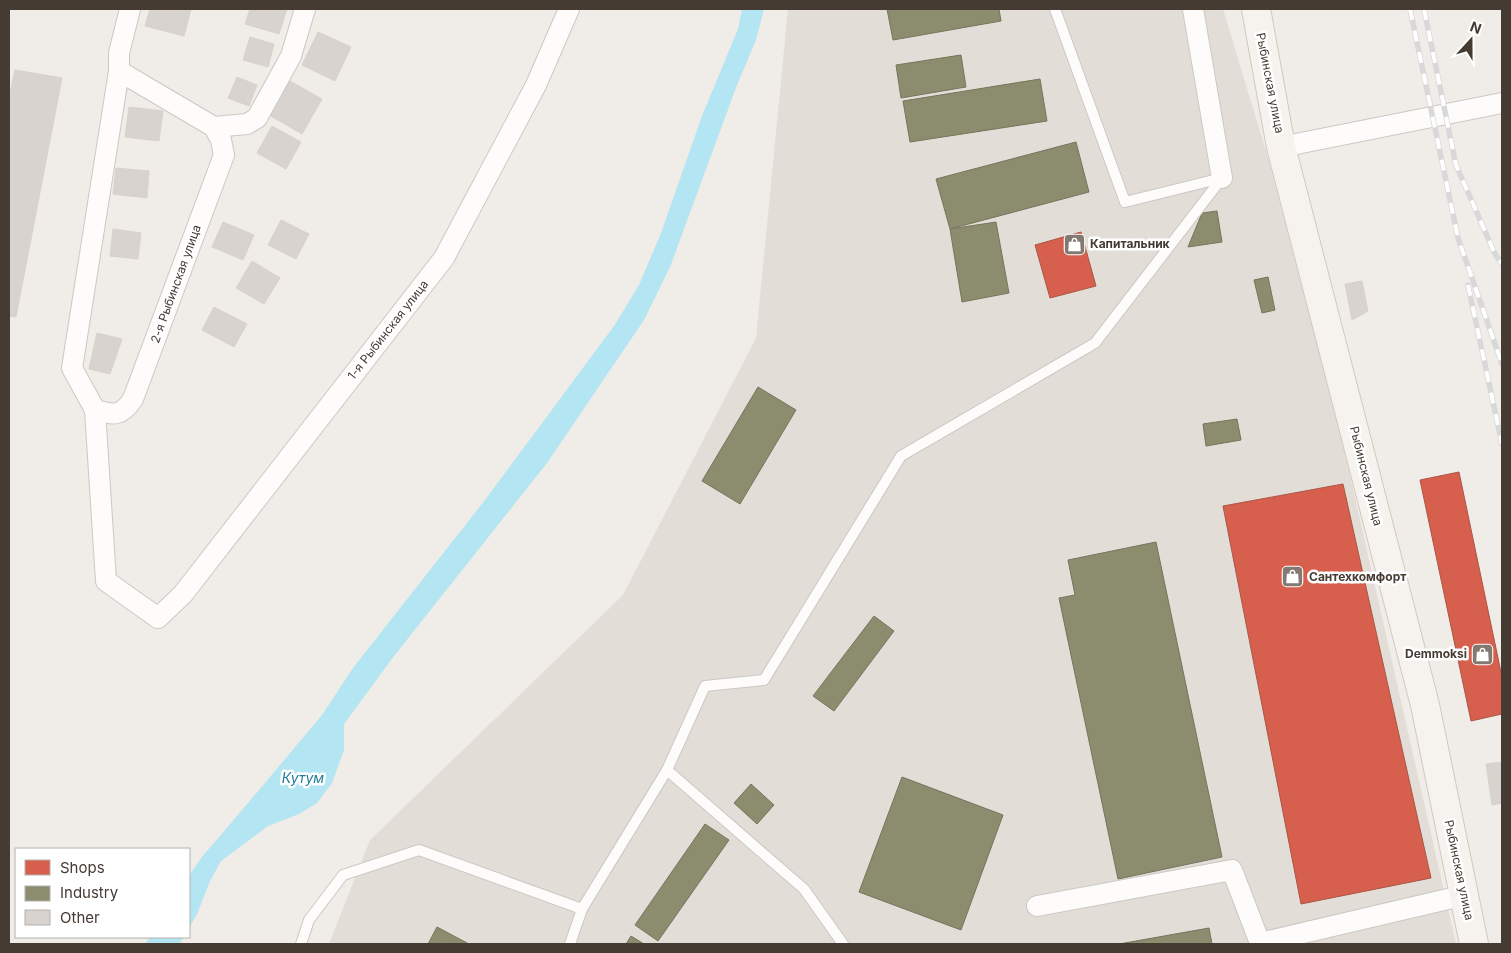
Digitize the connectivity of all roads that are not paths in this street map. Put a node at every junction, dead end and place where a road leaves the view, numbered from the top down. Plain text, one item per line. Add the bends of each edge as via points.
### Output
1 (130, 9) edge
2 (305, 9) edge
3 (569, 9) edge
4 (1055, 9) edge
5 (1193, 9) edge
6 (1256, 9) edge
7 (119, 71) junction
8 (1502, 103) edge
9 (214, 127) junction
10 (1281, 147) junction
11 (1222, 178) junction
12 (95, 410) junction
13 (667, 770) junction
14 (1465, 895) junction
15 (1037, 906) dead end
16 (582, 909) junction
17 (301, 944) edge
18 (570, 944) edge
19 (842, 944) edge
20 (1474, 944) edge

1 - 7 street via 119,53
2 - 9 street via 291,56 257,118 247,124
3 - 12 street, 1-я Рыбинская улица via 536,85 444,258 183,594 158,618 106,581
4 - 11 lane via 1125,202
5 - 11 street
6 - 10 main road, Рыбинская улица
7 - 9 street
7 - 12 street via 72,368
8 - 10 street
9 - 12 street, 2-я Рыбинская улица via 224,155 134,399 126,409 112,414
10 - 14 main road, Рыбинская улица via 1425,705
11 - 13 lane via 1095,343 901,456 764,680 705,686
13 - 16 lane
13 - 19 lane via 804,889
14 - 15 street via 1260,943 1232,870
14 - 20 main road, Рыбинская улица
16 - 17 lane via 419,850 343,875 309,920
16 - 18 lane

